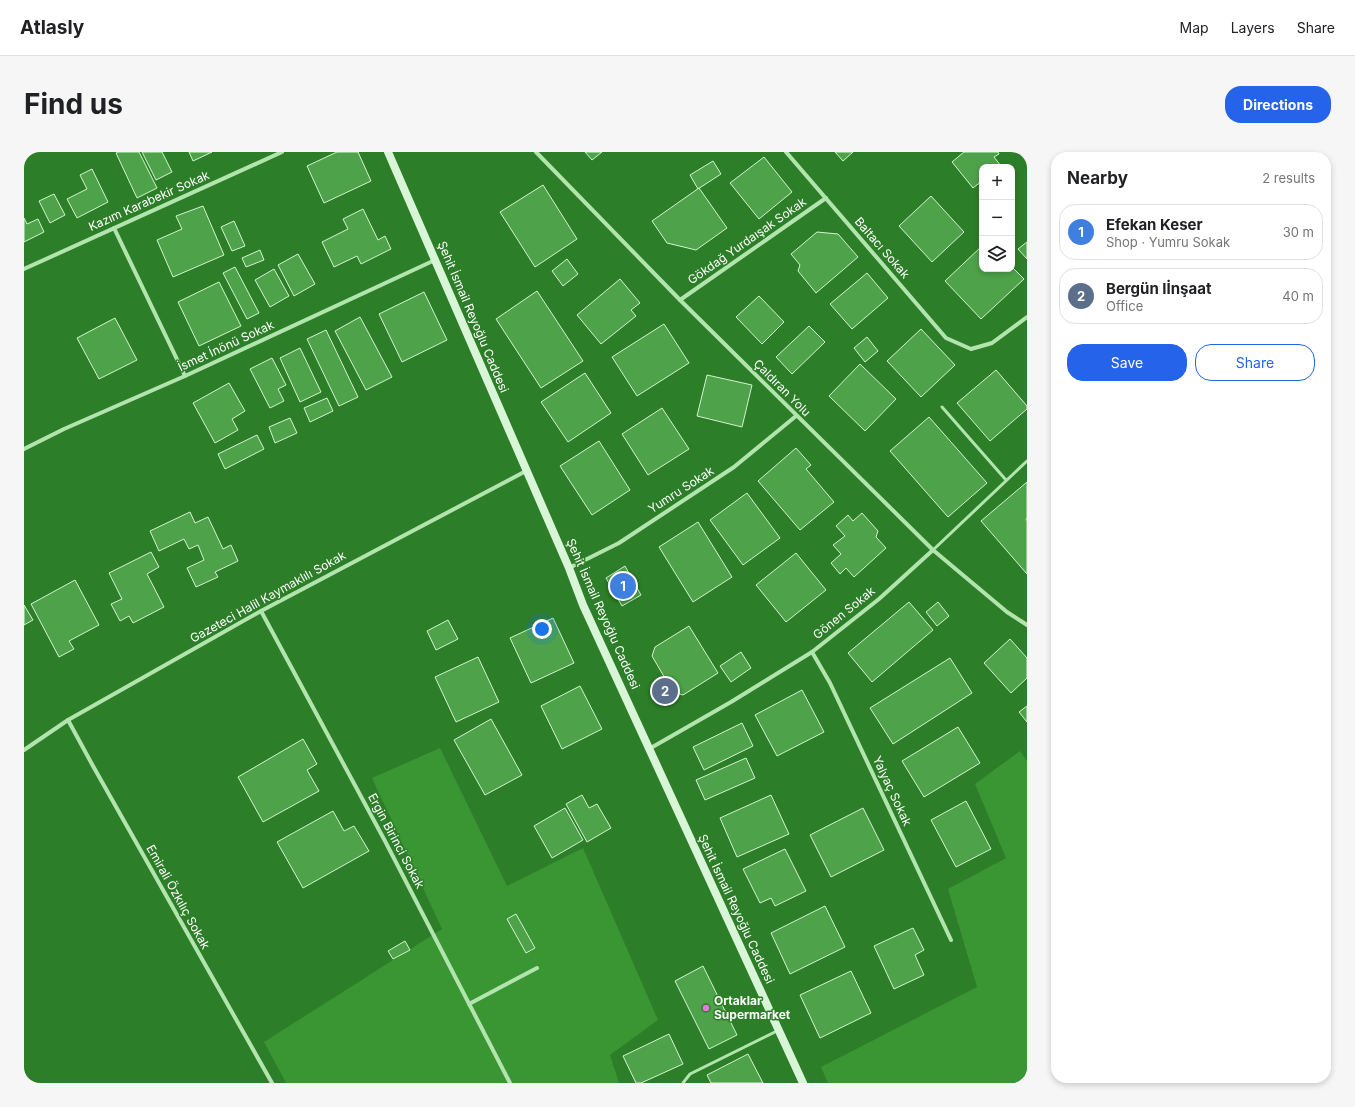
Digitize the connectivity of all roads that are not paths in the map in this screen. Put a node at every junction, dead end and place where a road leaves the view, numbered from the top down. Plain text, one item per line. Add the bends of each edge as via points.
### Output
1 (282, 152) edge
2 (388, 152) edge
3 (536, 152) edge
4 (786, 152) edge
5 (826, 198) junction
6 (114, 228) junction
7 (436, 260) junction
8 (24, 269) edge
9 (680, 300) junction
10 (1027, 317) edge
11 (185, 376) junction
12 (942, 407) dead end
13 (796, 416) junction
14 (24, 449) edge
15 (1027, 461) edge
16 (527, 470) junction
17 (1006, 480) junction
18 (933, 550) junction
19 (569, 568) junction
20 (261, 611) junction
21 (1027, 625) edge
22 (812, 652) junction
23 (68, 720) junction
24 (649, 749) junction
25 (24, 750) edge
26 (951, 940) dead end
27 (537, 968) dead end
28 (470, 1004) junction
29 (778, 1030) junction
30 (272, 1083) edge
31 (510, 1083) edge
32 (683, 1083) edge
33 (803, 1083) edge

1 - 6 street, Kazım Karabekir Sokak
2 - 7 street, Şehit İsmail Reyoğlu Caddesi
3 - 9 street, Çaldıran Yolu
4 - 5 street, Baltacı Sokak
5 - 9 street, Gökdağ Yurdaışak Sokak
5 - 10 street, Baltacı Sokak via 946,338 971,349 992,343
6 - 8 street, Kazım Karabekir Sokak
6 - 11 street
7 - 11 street, İsmet İnönü Sokak
7 - 16 street, Şehit İsmail Reyoğlu Caddesi
9 - 13 street, Çaldıran Yolu
11 - 14 street, İsmet İnönü Sokak
12 - 17 lane
13 - 18 street, Çaldıran Yolu
13 - 19 street, Yumru Sokak via 734,467 619,543
15 - 17 lane, Gönen Sokak
16 - 19 street, Şehit İsmail Reyoğlu Caddesi
16 - 20 street, Gazeteci Halil Kaymaklılı Sokak
17 - 18 lane, Gönen Sokak
18 - 21 street, Çaldıran Yolu via 1007,612
18 - 22 street, Gönen Sokak via 880,599
19 - 24 street, Şehit İsmail Reyoğlu Caddesi via 583,605
20 - 23 street, Gazeteci Halil Kaymaklılı Sokak
20 - 28 street, Ergin Birinci Sokak
22 - 24 street, Gönen Sokak
22 - 26 street, Yalyaç Sokak via 830,683
23 - 25 street, Gazeteci Halil Kaymaklılı Sokak
23 - 30 street, Emirali Özkılıç Sokak
24 - 29 street, Şehit İsmail Reyoğlu Caddesi
27 - 28 street
28 - 31 street, Ergin Birinci Sokak
29 - 32 lane via 690,1074
29 - 33 street, Şehit İsmail Reyoğlu Caddesi

